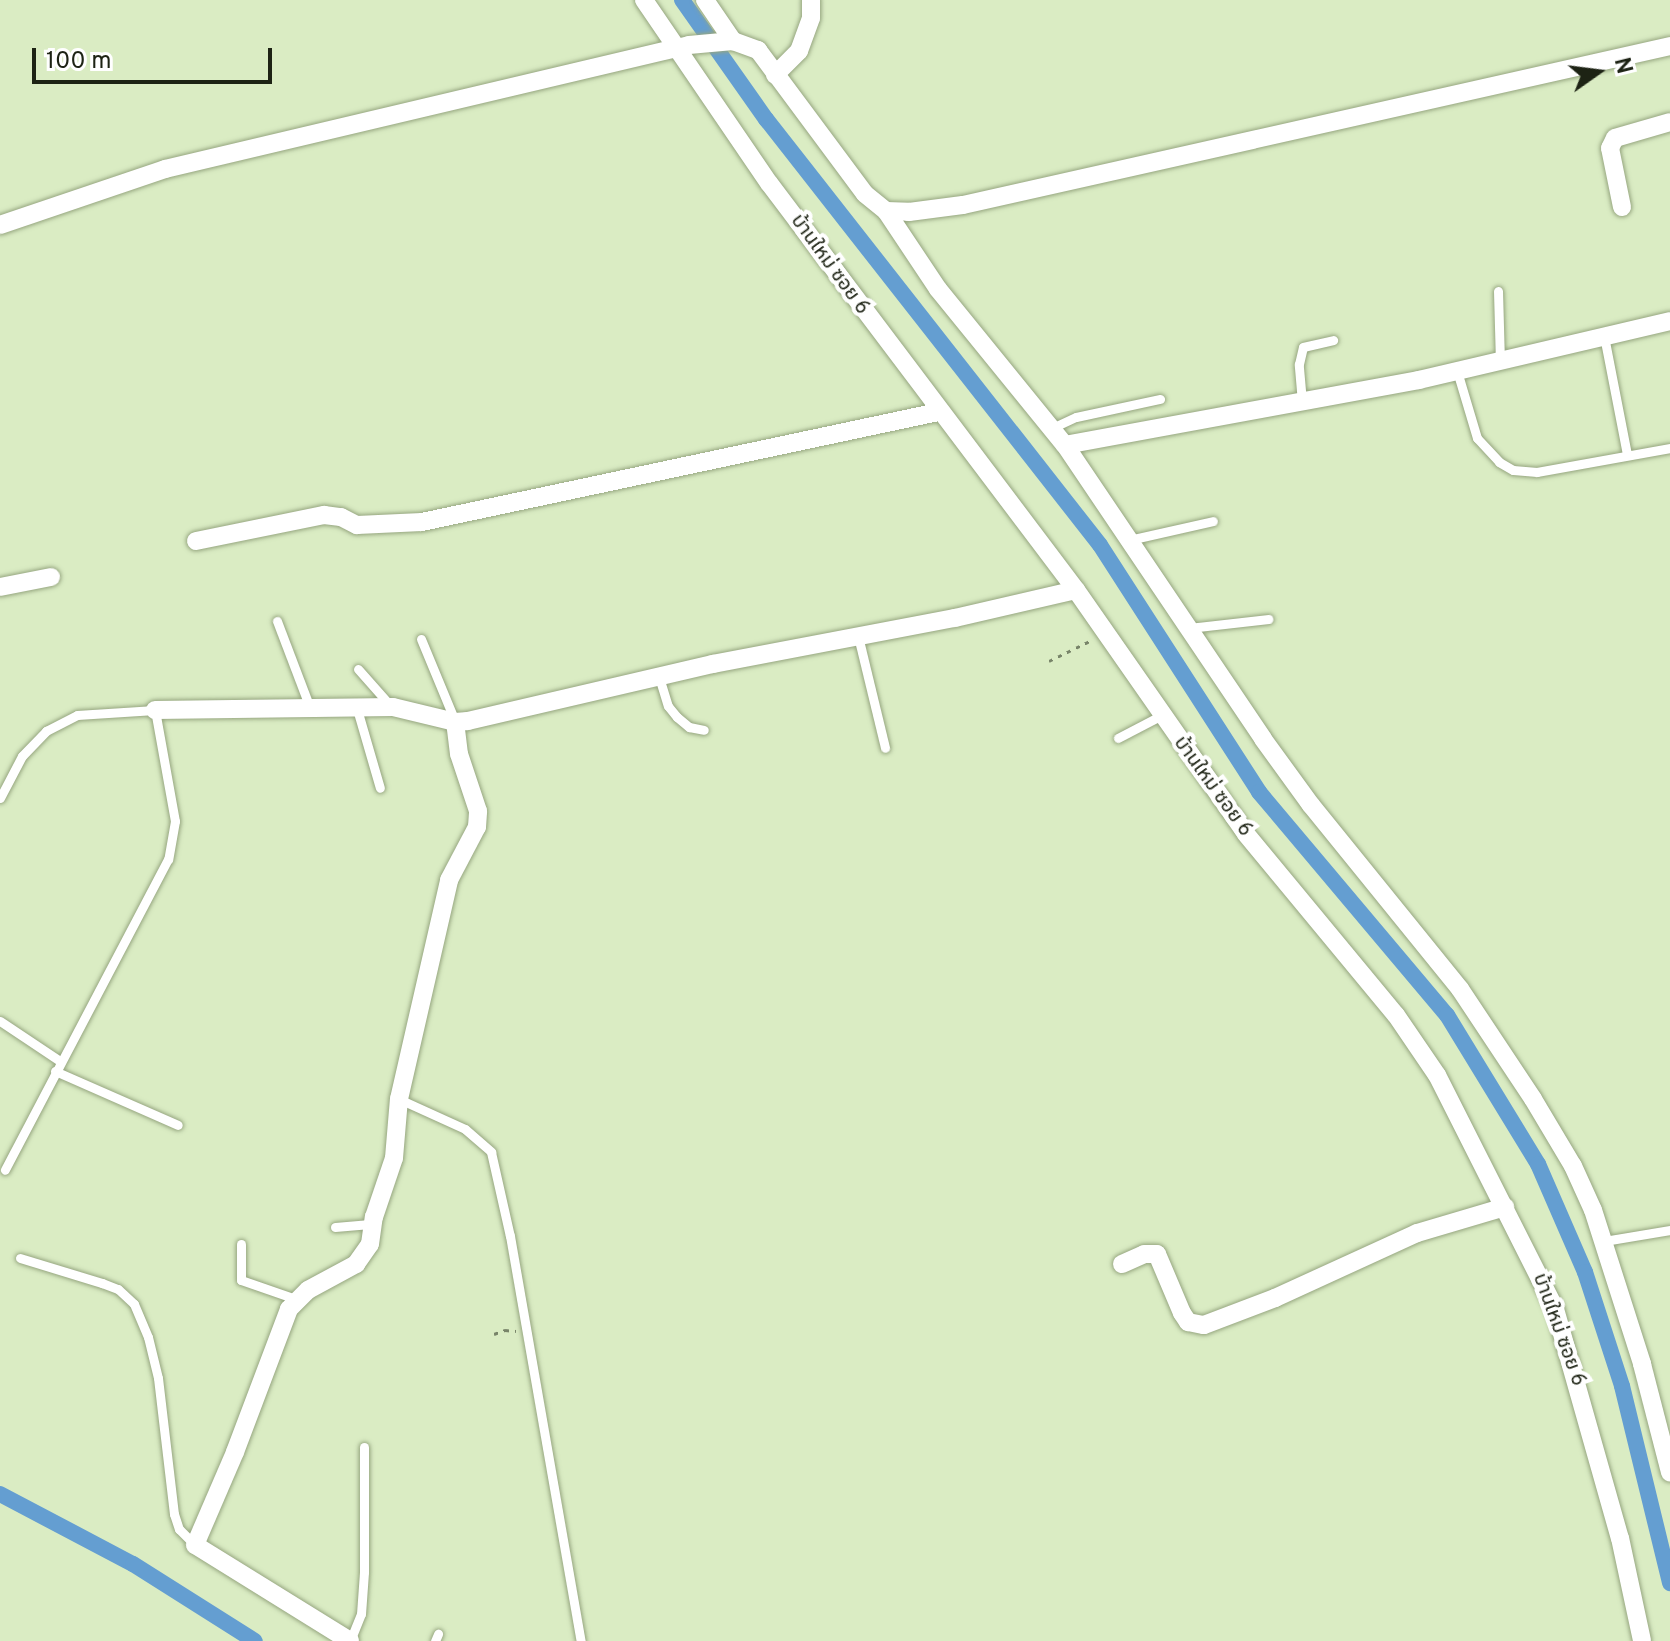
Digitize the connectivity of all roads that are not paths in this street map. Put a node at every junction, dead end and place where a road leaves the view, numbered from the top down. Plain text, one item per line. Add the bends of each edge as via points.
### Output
1 (644, 0) edge
2 (705, 0) edge
3 (811, 0) edge
4 (727, 41) junction
5 (682, 46) junction
6 (1670, 46) edge
7 (775, 75) junction
8 (1670, 122) edge
9 (1622, 207) dead end
10 (886, 211) junction
11 (0, 225) edge
12 (1498, 291) dead end
13 (1670, 321) edge
14 (1604, 336) junction
15 (1333, 340) dead end
16 (1500, 361) junction
17 (1457, 371) junction
18 (1160, 399) dead end
19 (1302, 402) junction
20 (938, 412) junction
21 (1051, 428) junction
22 (1065, 445) junction
23 (1670, 448) edge
24 (1627, 454) junction
25 (1213, 521) dead end
26 (1129, 540) junction
27 (196, 541) dead end
28 (51, 577) dead end
29 (0, 587) edge
30 (1076, 590) junction
31 (1268, 619) dead end
32 (277, 621) dead end
33 (1189, 628) junction
34 (858, 636) junction
35 (421, 639) dead end
36 (358, 669) dead end
37 (659, 677) junction
38 (393, 707) junction
39 (310, 708) junction
40 (357, 709) junction
41 (155, 710) junction
42 (1162, 715) junction
43 (455, 722) junction
44 (704, 730) dead end
45 (1118, 738) dead end
46 (885, 748) dead end
47 (380, 788) dead end
48 (0, 798) edge
49 (0, 1021) edge
50 (60, 1061) junction
51 (55, 1071) junction
52 (399, 1099) junction
53 (178, 1125) dead end
54 (5, 1170) dead end
55 (1505, 1207) junction
56 (373, 1224) junction
57 (335, 1227) dead end
58 (1670, 1230) edge
59 (1604, 1241) junction
60 (241, 1244) dead end
61 (20, 1258) dead end
62 (1122, 1264) dead end
63 (296, 1299) junction
64 (364, 1447) dead end
65 (1670, 1472) edge
66 (195, 1545) junction
67 (350, 1641) edge
68 (581, 1641) edge
69 (1642, 1641) edge

1 - 5 street, บ้านใหม่ ซอย 6
2 - 4 street
3 - 7 street via 811,18 799,51
4 - 5 street
4 - 7 street via 758,50
5 - 11 street via 165,169
5 - 20 street, บ้านใหม่ ซอย 6 via 769,183
6 - 10 street via 963,205
7 - 10 street via 865,194
8 - 9 street via 1615,138 1610,148
10 - 21 street via 938,289
12 - 16 lane
13 - 14 street
14 - 16 street
14 - 24 lane
15 - 19 lane via 1303,347
16 - 17 street
17 - 19 street
17 - 24 lane via 1477,438 1513,470 1537,472
18 - 21 lane via 1076,417
19 - 22 street
20 - 27 street via 422,522 357,525 324,515
20 - 30 street, บ้านใหม่ ซอย 6
21 - 22 street
22 - 26 street
23 - 24 lane
25 - 26 lane
26 - 33 street
28 - 29 street
30 - 34 street
30 - 42 street, บ้านใหม่ ซอย 6
31 - 33 lane
32 - 39 lane
33 - 59 street via 1311,805 1483,1020 1573,1166
34 - 37 street
34 - 46 lane
35 - 43 lane
36 - 38 lane
37 - 43 street
37 - 44 lane via 677,717
38 - 40 street
38 - 43 street
39 - 40 street
39 - 41 street
40 - 47 lane
41 - 48 lane via 77,715 46,731 22,756
41 - 50 lane via 175,821 168,859
42 - 45 lane
42 - 55 street, บ้านใหม่ ซอย 6 via 1272,868 1396,1015 1437,1075
43 - 52 street via 459,754 478,811 477,827 449,880
49 - 50 lane
50 - 51 lane
51 - 53 lane
51 - 54 lane
52 - 56 street via 394,1158
52 - 68 lane via 465,1129 491,1152
55 - 62 street via 1417,1233 1204,1325 1188,1322 1182,1313 1157,1254
55 - 69 street, บ้านใหม่ ซอย 6 via 1569,1351
56 - 57 lane
56 - 63 street via 364,1256
58 - 59 lane
59 - 65 street
60 - 63 lane via 241,1280
61 - 66 lane via 118,1289 134,1304 158,1378 174,1514 179,1529
63 - 66 street
64 - 67 lane via 361,1614
66 - 67 street

